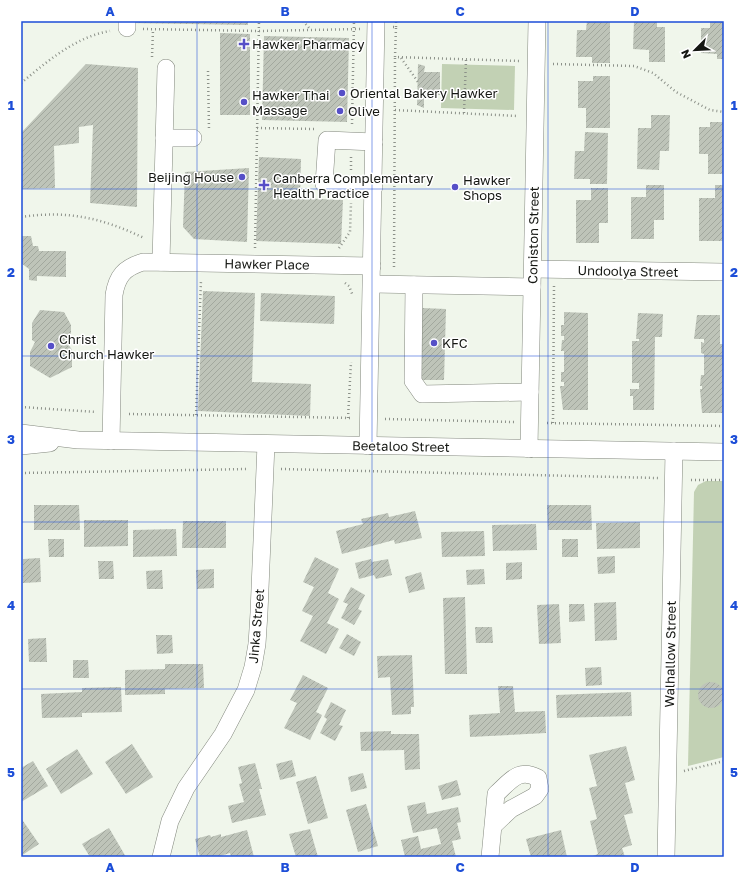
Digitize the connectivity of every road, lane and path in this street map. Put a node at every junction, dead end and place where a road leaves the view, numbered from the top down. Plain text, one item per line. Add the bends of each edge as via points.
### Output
1 (259, 21) edge
2 (303, 21) edge
3 (354, 21) edge
4 (396, 21) edge
5 (537, 21) edge
6 (376, 24) edge
7 (127, 25) edge
8 (396, 27) junction
9 (354, 29) junction
10 (153, 30) junction
11 (312, 30) junction
12 (259, 31) junction
13 (395, 58) junction
14 (400, 58) junction
15 (466, 60) junction
16 (536, 62) junction
17 (159, 64) joint
18 (521, 69) dead end
19 (208, 71) dead end
20 (418, 82) dead end
21 (21, 83) edge
22 (519, 108) dead end
23 (395, 110) junction
24 (724, 112) edge
25 (464, 113) junction
26 (257, 128) junction
27 (321, 129) dead end
28 (201, 136) joint
29 (164, 138) junction
30 (352, 141) junction
31 (374, 142) junction
32 (351, 186) junction
33 (374, 187) junction
34 (21, 217) edge
35 (146, 231) dead end
36 (145, 239) junction
37 (143, 243) dead end
38 (247, 248) dead end
39 (255, 249) junction
40 (262, 249) dead end
41 (338, 250) dead end
42 (161, 262) junction
43 (372, 266) junction
44 (533, 269) junction
45 (554, 269) junction
46 (724, 272) edge
47 (208, 278) dead end
48 (341, 280) dead end
49 (372, 284) junction
50 (394, 284) junction
51 (414, 285) junction
52 (532, 287) junction
53 (354, 297) dead end
54 (351, 354) dead end
55 (530, 392) junction
56 (21, 407) edge
57 (104, 409) junction
58 (196, 416) junction
59 (348, 418) junction
60 (369, 418) junction
61 (530, 422) junction
62 (553, 423) junction
63 (724, 426) edge
64 (21, 433) edge
65 (78, 440) junction
66 (111, 441) junction
67 (266, 444) junction
68 (21, 446) edge
69 (368, 446) junction
70 (529, 449) junction
71 (674, 451) junction
72 (724, 452) edge
73 (275, 469) dead end
74 (21, 473) edge
75 (251, 474) dead end
76 (654, 478) dead end
77 (690, 480) dead end
78 (724, 480) edge
79 (724, 761) edge
80 (668, 774) junction
81 (493, 826) dead end
82 (161, 857) edge
83 (490, 857) edge
84 (666, 857) edge

1 - 12 path
2 - 11 path
3 - 9 path
4 - 8 path
5 - 16 street, Coniston Street
6 - 8 path
6 - 9 path
6 - 31 street
7 - 10 path
7 - 21 path via 86,37 53,57
8 - 13 path
9 - 11 path
9 - 30 path
10 - 12 path
10 - 17 path
11 - 12 path
12 - 26 path
13 - 14 path
13 - 23 path
14 - 15 path
14 - 20 path
15 - 18 path via 521,61
15 - 25 path
16 - 24 path via 634,66 653,73 676,92 710,110
16 - 44 street, Coniston Street
17 - 29 street
19 - 28 path
22 - 25 path via 519,116
23 - 25 path
23 - 50 path
26 - 27 path
26 - 39 path
28 - 29 street
29 - 42 street
30 - 31 street
30 - 32 path
30 - 32 street via 326,140 324,184
31 - 33 street
32 - 33 street
32 - 41 path via 350,232
33 - 43 street
34 - 36 path via 76,215 116,225
35 - 36 path
36 - 37 path
38 - 39 path
39 - 40 path
42 - 43 street, Hawker Place
42 - 57 street, Hawker Place via 133,265 121,274 116,282
43 - 49 street
44 - 45 street, Undoolya Street
44 - 52 street, Coniston Street
45 - 46 street, Undoolya Street
45 - 62 path
47 - 58 path via 201,278
48 - 53 path via 349,286
49 - 50 street
49 - 60 street
50 - 51 street
51 - 52 street
51 - 55 street via 413,381 422,394
52 - 55 street, Coniston Street
54 - 59 path
55 - 61 street, Coniston Street
56 - 57 path via 97,412
57 - 58 path
57 - 66 street, Hawker Place
58 - 59 path
59 - 60 path
60 - 61 path
60 - 69 street
61 - 62 path
61 - 70 street, Coniston Street
62 - 63 path
64 - 65 street, Beetaloo Street
65 - 66 street, Beetaloo Street
65 - 68 street, Beetaloo Street
66 - 67 street, Beetaloo Street
67 - 69 street, Beetaloo Street
67 - 82 street, Jinka Street via 259,621 253,667 246,690 223,734 186,788 170,821
69 - 70 street, Beetaloo Street
70 - 71 street, Beetaloo Street
71 - 72 street, Beetaloo Street
71 - 80 street, Walhallow Street
73 - 76 path
74 - 75 path via 246,469
77 - 78 path
79 - 80 path
80 - 84 street, Walhallow Street
81 - 83 street

